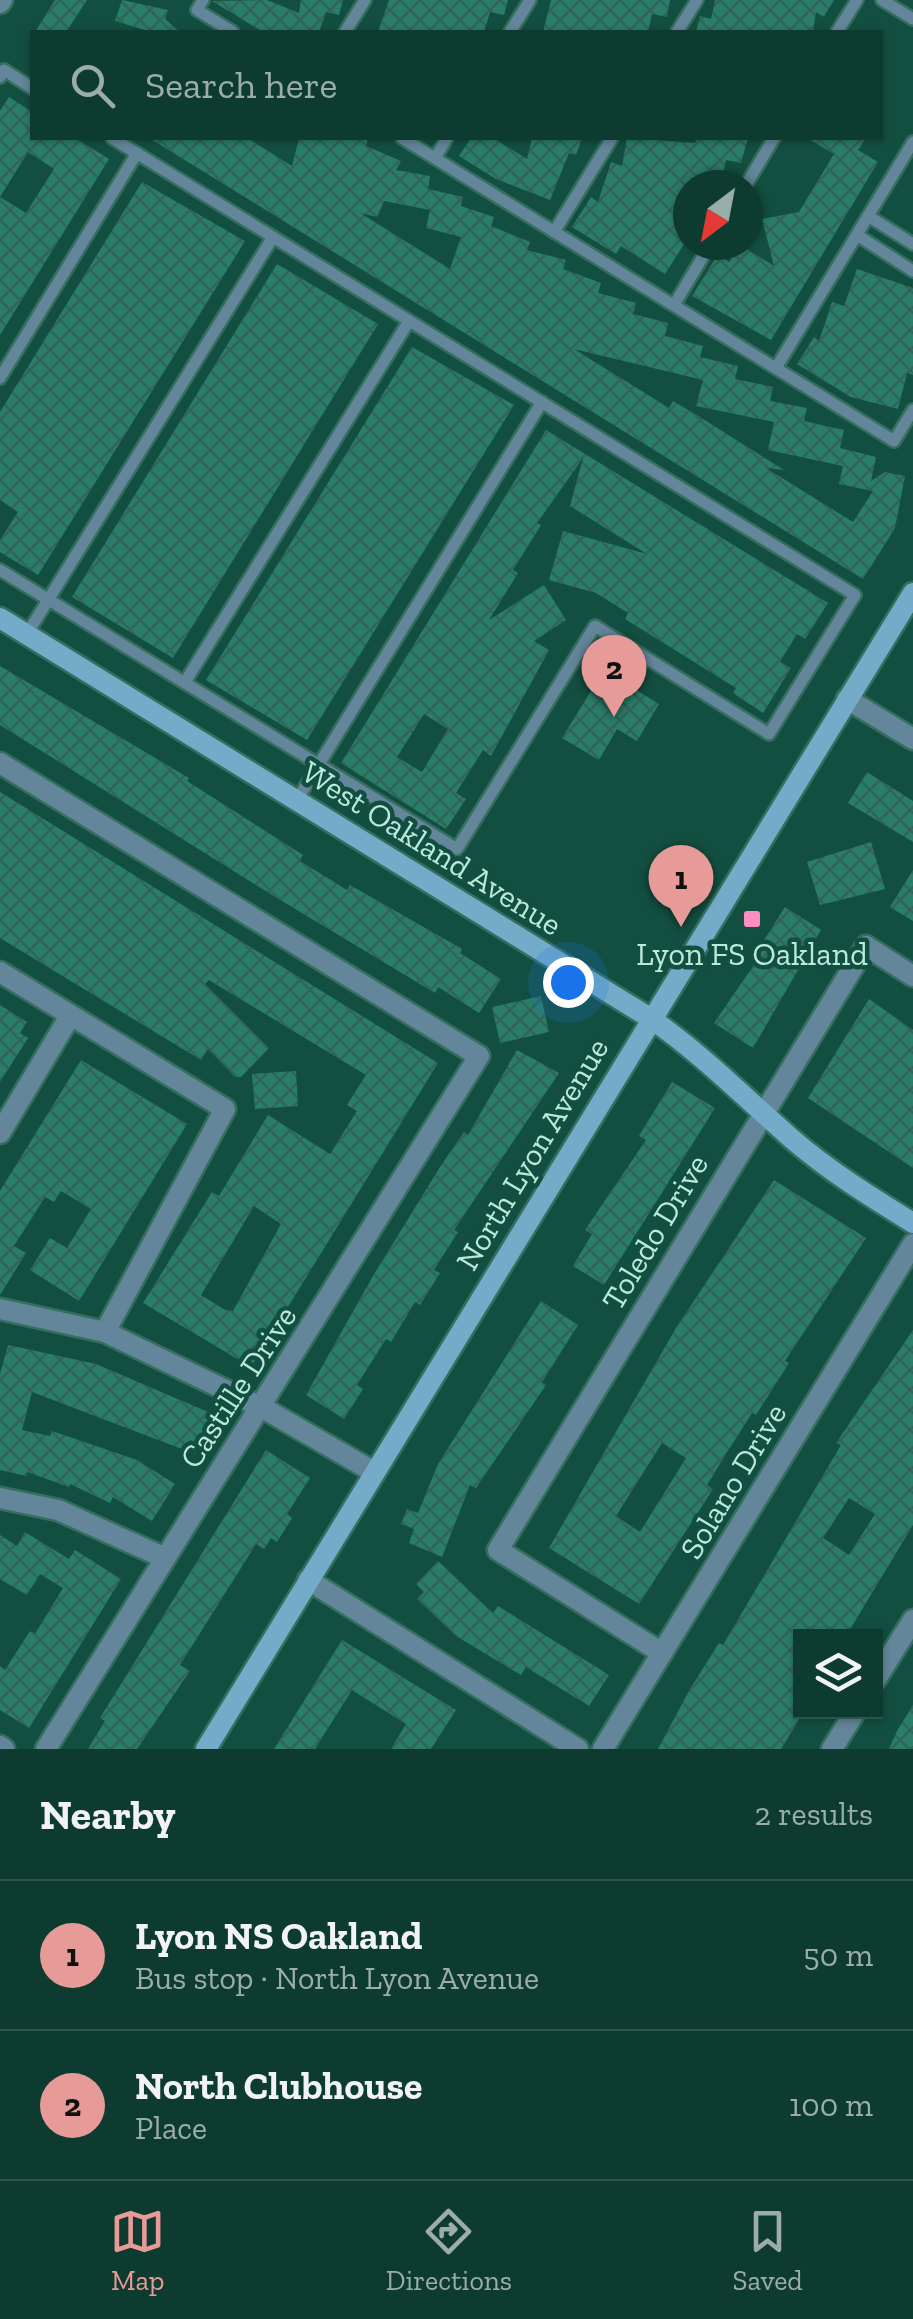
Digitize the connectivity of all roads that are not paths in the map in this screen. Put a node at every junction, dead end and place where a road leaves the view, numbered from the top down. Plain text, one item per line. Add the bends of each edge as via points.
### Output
1 (203, 0) edge
2 (365, 0) edge
3 (530, 0) edge
4 (697, 0) edge
5 (857, 0) edge
6 (882, 0) edge
7 (913, 19) edge
8 (230, 30) edge
9 (346, 30) edge
10 (511, 30) edge
11 (678, 30) edge
12 (838, 30) edge
13 (0, 77) edge
14 (30, 87) edge
15 (115, 140) edge
16 (405, 140) edge
17 (446, 140) edge
18 (611, 140) edge
19 (773, 140) edge
20 (913, 142) edge
21 (136, 152) junction
22 (435, 158) junction
23 (755, 170) edge
24 (868, 216) junction
25 (554, 232) junction
26 (857, 235) junction
27 (273, 237) junction
28 (913, 244) edge
29 (701, 260) edge
30 (913, 271) edge
31 (674, 305) junction
32 (409, 321) junction
33 (776, 368) junction
34 (0, 378) edge
35 (542, 402) junction
36 (913, 410) edge
37 (0, 570) edge
38 (913, 594) edge
39 (48, 600) junction
40 (0, 618) edge
41 (27, 634) junction
42 (184, 682) junction
43 (847, 700) junction
44 (913, 740) edge
45 (0, 763) edge
46 (320, 765) junction
47 (297, 800) junction
48 (0, 972) edge
49 (913, 976) edge
50 (70, 1016) junction
51 (650, 1018) junction
52 (764, 1110) junction
53 (0, 1133) edge
54 (913, 1223) edge
55 (913, 1244) edge
56 (0, 1309) edge
57 (105, 1332) junction
58 (263, 1408) junction
59 (374, 1472) junction
60 (0, 1498) edge
61 (164, 1558) junction
62 (308, 1580) junction
63 (913, 1620) edge
64 (662, 1653) junction
65 (883, 1669) edge
66 (851, 1719) edge
67 (46, 1749) edge
68 (206, 1749) edge
69 (578, 1749) edge
70 (604, 1749) edge
71 (832, 1749) edge

1 - 8 lane via 197,10
2 - 9 lane
3 - 10 lane
4 - 11 lane
5 - 12 lane
6 - 7 lane
13 - 14 lane via 4,70
15 - 21 lane
16 - 22 lane
17 - 22 lane
18 - 25 lane
19 - 23 lane
20 - 24 lane
21 - 27 lane
21 - 34 lane
22 - 25 lane
24 - 26 lane
24 - 28 lane
25 - 31 lane
26 - 30 lane
26 - 33 lane
27 - 32 lane
27 - 39 lane
29 - 31 lane
31 - 33 lane
32 - 35 lane
32 - 42 lane
33 - 36 lane via 894,441
35 - 46 lane
35 - 46 lane via 855,594 769,734 595,626 457,849
37 - 39 lane
38 - 43 street, North Lyon Avenue
39 - 41 lane
39 - 42 lane
40 - 41 street, West Oakland Avenue
41 - 47 street, West Oakland Avenue
42 - 46 lane
43 - 44 street
43 - 51 street, North Lyon Avenue
45 - 58 street, Castille Drive via 480,1056
46 - 47 lane
47 - 51 street, West Oakland Avenue
48 - 50 street
49 - 52 street, Toledo Drive via 866,946
50 - 53 street
50 - 57 street via 225,1109
51 - 52 street, West Oakland Avenue
51 - 59 street, North Lyon Avenue
52 - 54 street, West Oakland Avenue via 843,1179
52 - 64 street, Toledo Drive via 498,1550
55 - 64 street, Solano Drive
56 - 57 street
57 - 58 street
58 - 59 street
58 - 61 street, Castille Drive
59 - 62 street, North Lyon Avenue
60 - 61 street via 58,1510
61 - 67 street, Castille Drive
62 - 68 street, North Lyon Avenue
62 - 69 street
63 - 65 street
64 - 70 street, Solano Drive
66 - 71 street

